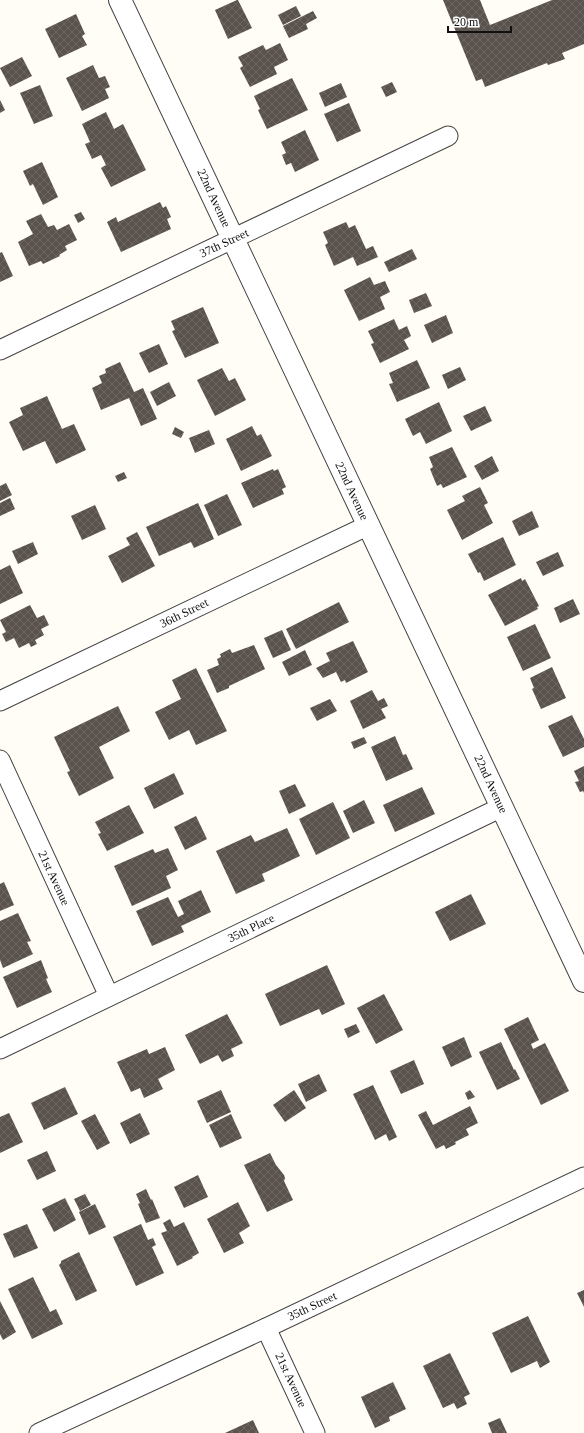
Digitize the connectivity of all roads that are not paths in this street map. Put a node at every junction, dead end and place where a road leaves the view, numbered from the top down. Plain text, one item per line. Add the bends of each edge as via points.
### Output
1 (120, 0) edge
2 (448, 136) dead end
3 (233, 238) junction
4 (0, 350) edge
5 (369, 525) junction
6 (0, 701) edge
7 (0, 760) edge
8 (502, 807) junction
9 (584, 982) edge
10 (109, 996) junction
11 (0, 1049) edge
12 (584, 1177) edge
13 (266, 1328) junction
14 (39, 1433) edge
15 (315, 1433) edge

1 - 3 street, 22nd Avenue
2 - 3 street, 37th Street
3 - 4 street, 37th Street
3 - 5 street, 22nd Avenue
5 - 6 street, 36th Street
5 - 8 street, 22nd Avenue
7 - 10 street, 21st Avenue
8 - 9 street, 22nd Avenue
8 - 10 street, 35th Place
10 - 11 street, 35th Place
12 - 13 street, 35th Street
13 - 14 street, 35th Street
13 - 15 street, 21st Avenue

